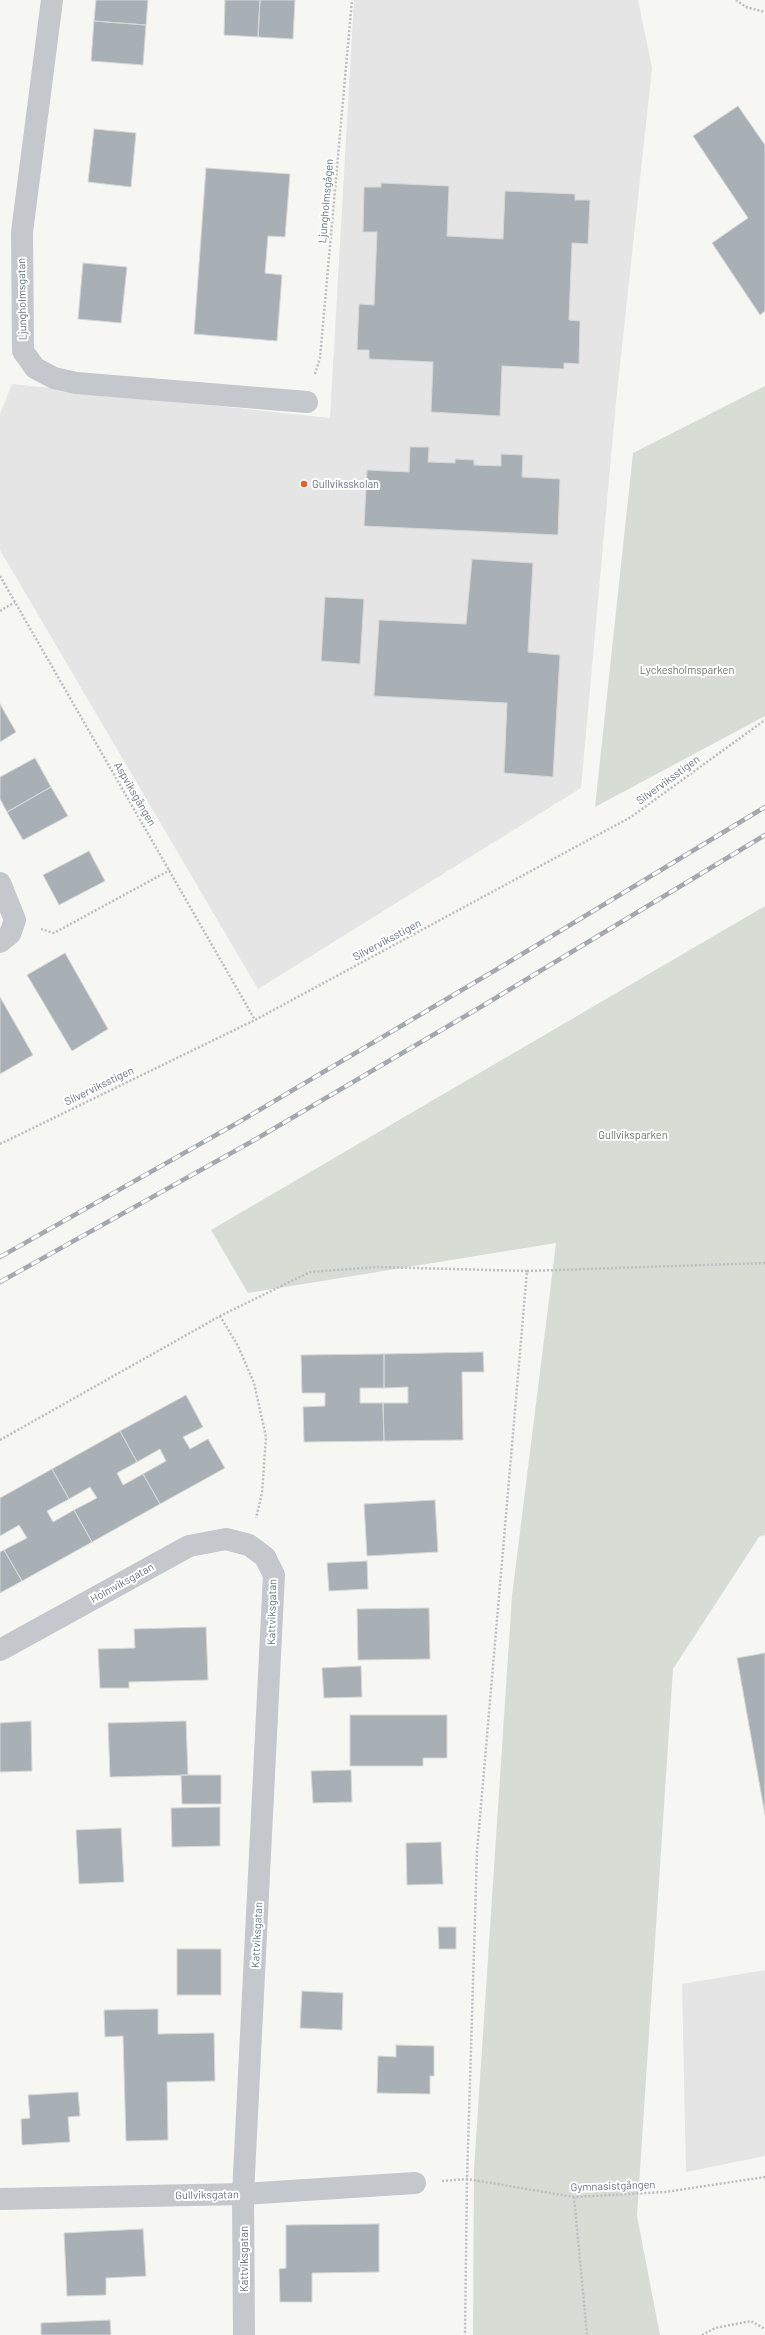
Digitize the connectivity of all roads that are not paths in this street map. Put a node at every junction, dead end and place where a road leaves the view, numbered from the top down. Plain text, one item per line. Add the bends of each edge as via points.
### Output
1 (52, 0) edge
2 (307, 402) road end
3 (0, 883) edge
4 (0, 942) edge
5 (249, 1546) joint
6 (0, 1650) edge
7 (415, 2183) road end
8 (243, 2194) junction
9 (0, 2199) edge
10 (244, 2335) edge

1 - 2 street, Ljungholmsgatan via 22,232 23,351 35,368 54,378 76,383
3 - 4 street via 15,920 10,934
5 - 6 street, Holmviksgatan via 226,1539 189,1546
5 - 8 street, Kattviksgatan via 265,1558 274,1575
7 - 8 street, Gullviksgatan
8 - 9 street, Gullviksgatan
8 - 10 street, Kattviksgatan

